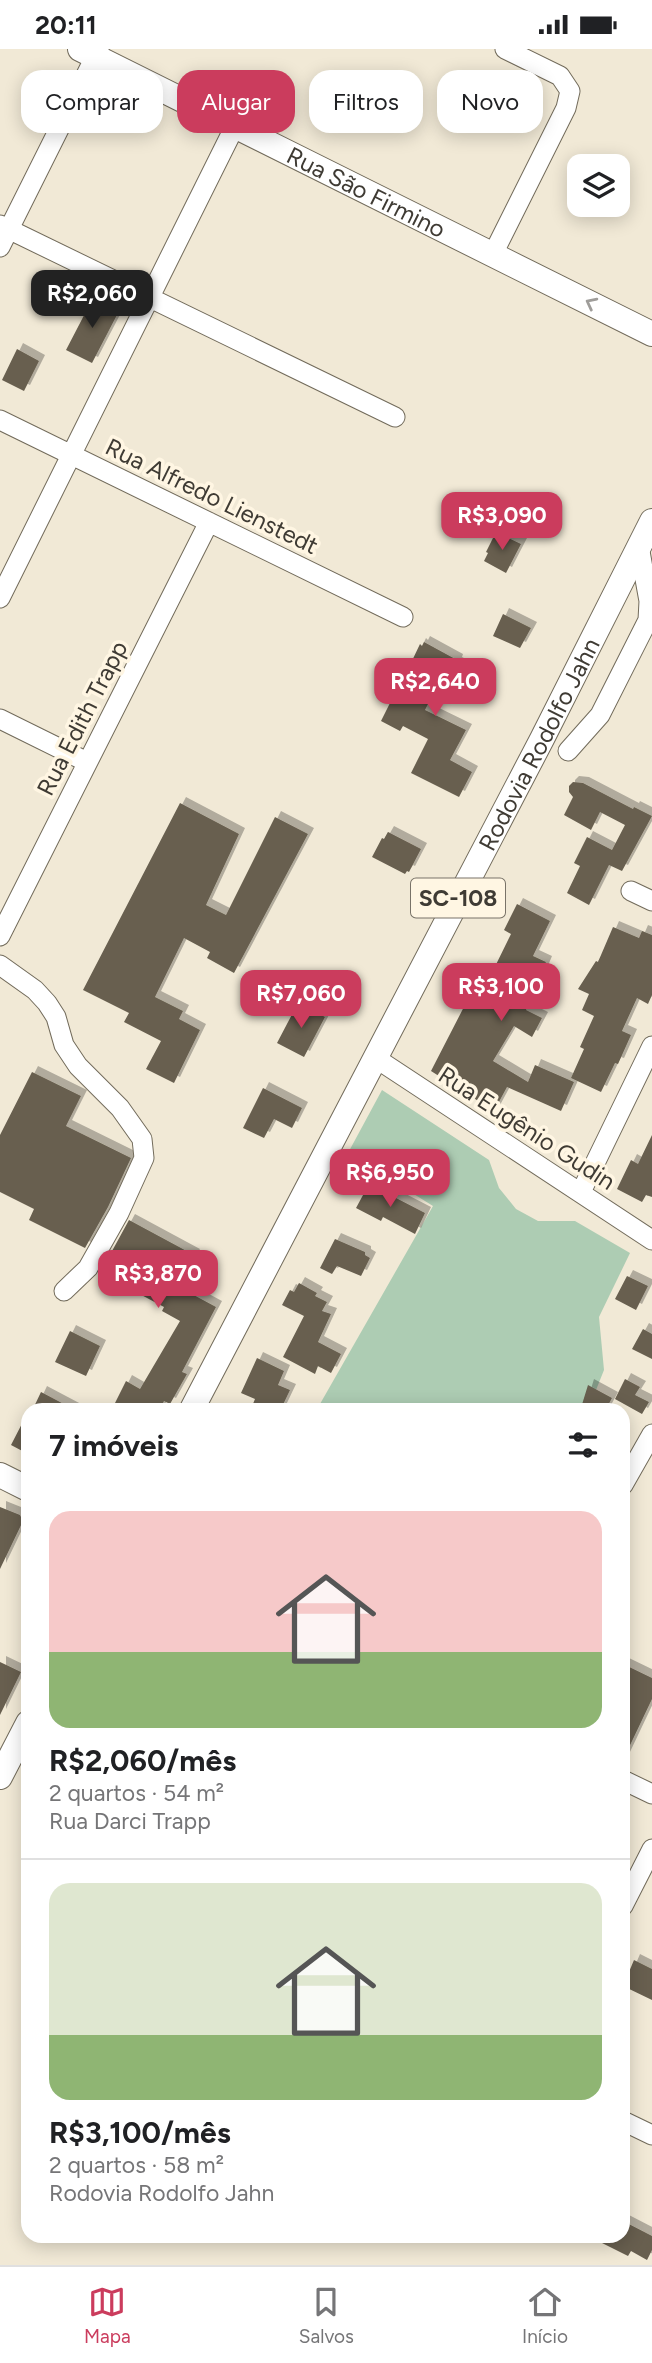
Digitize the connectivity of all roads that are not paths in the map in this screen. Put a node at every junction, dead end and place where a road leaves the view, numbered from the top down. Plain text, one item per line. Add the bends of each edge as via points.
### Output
1 (505, 49) edge
2 (91, 51) edge
3 (177, 96) edge
4 (232, 133) edge
5 (249, 133) edge
6 (3, 234) edge
7 (493, 254) junction
8 (149, 298) junction
9 (652, 334) edge
10 (395, 417) dead end
11 (0, 420) edge
12 (71, 455) junction
13 (652, 521) edge
14 (209, 522) junction
15 (639, 546) junction
16 (0, 598) edge
17 (403, 617) dead end
18 (0, 719) edge
19 (568, 751) dead end
20 (87, 762) junction
21 (631, 891) dead end
22 (652, 901) edge
23 (0, 936) edge
24 (0, 965) edge
25 (652, 1046) edge
26 (374, 1057) junction
27 (580, 1192) junction
28 (652, 1240) edge
29 (64, 1291) dead end
30 (195, 1403) edge
31 (652, 1434) edge
32 (630, 1473) edge
33 (0, 1475) edge
34 (21, 1486) edge
35 (21, 1736) edge
36 (0, 1777) edge
37 (630, 1783) edge
38 (652, 1794) edge
39 (652, 1849) edge
40 (630, 1892) edge
41 (630, 2124) edge
42 (652, 2135) edge

1 - 7 street via 560,76 570,91 566,108
2 - 3 main road, Rua São Firmino
2 - 6 street
4 - 8 street
5 - 7 main road, Rua São Firmino
6 - 8 street
9 -> 7 main road, Rua São Firmino
8 - 10 street
8 - 12 street
11 - 12 street, Rua Alfredo Lienstedt
12 - 14 street, Rua Alfredo Lienstedt
12 - 16 street
13 - 15 main road, Rodovia Rodolfo Jahn / SC-108
14 - 17 street, Rua Alfredo Lienstedt
14 - 20 street, Rua Edith Trapp
15 - 19 street via 648,620 600,715
15 - 26 main road, Rodovia Rodolfo Jahn / SC-108
18 - 20 street
20 - 23 street, Rua Edith Trapp
21 - 22 street
24 - 29 street via 47,1003 78,1066 120,1108 142,1139 144,1158 119,1213 88,1268
25 - 27 street
26 - 27 street, Rua Eugênio Gudin
26 - 30 main road, Rodovia Rodolfo Jahn / SC-108
27 - 28 street, Rua Eugênio Gudin
31 - 32 street
33 - 34 main road
35 - 36 main road
37 - 38 street
39 - 40 street
41 - 42 street

